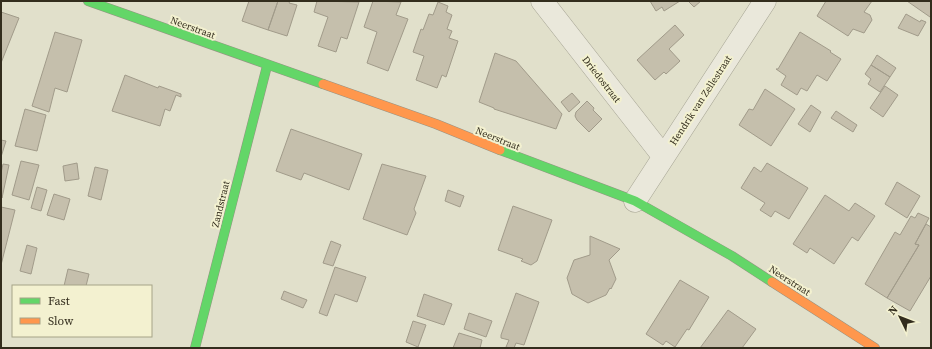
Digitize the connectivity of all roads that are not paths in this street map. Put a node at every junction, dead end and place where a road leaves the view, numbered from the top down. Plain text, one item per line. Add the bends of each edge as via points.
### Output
1 (88, 1) edge
2 (542, 1) edge
3 (765, 1) edge
4 (267, 66) junction
5 (663, 156) junction
6 (635, 200) junction
7 (195, 348) edge
8 (875, 348) edge

1 - 4 street, Neerstraat
2 - 5 street, Driedostraat
3 - 5 street, Hendrik van Zellestraat
4 - 6 street, Neerstraat via 436,124 537,165
4 - 7 street, Zandstraat
5 - 6 street, Hendrik van Zellestraat
6 - 8 street, Neerstraat via 732,256

